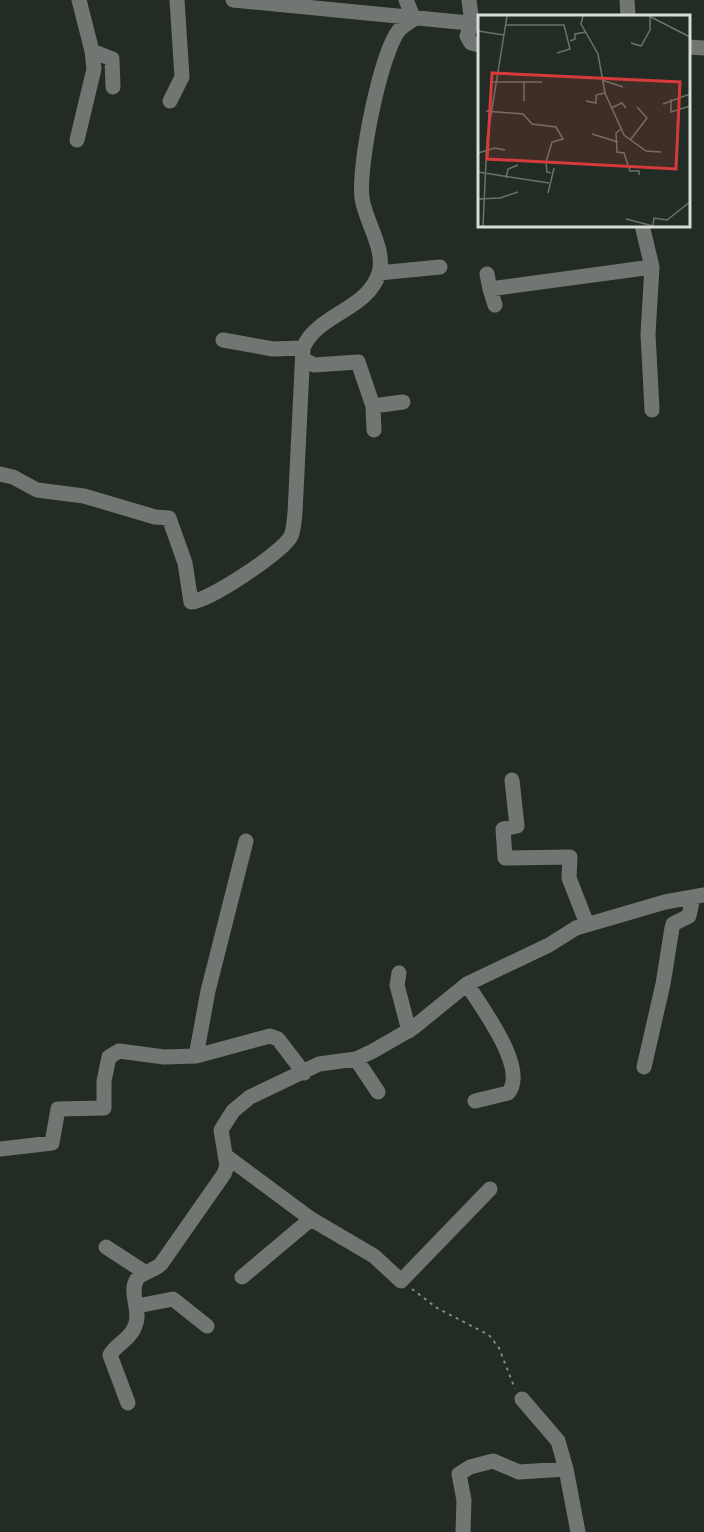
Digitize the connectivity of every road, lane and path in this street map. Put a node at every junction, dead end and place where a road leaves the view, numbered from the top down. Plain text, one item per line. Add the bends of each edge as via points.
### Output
1 (79, 0) edge
2 (177, 0) edge
3 (233, 0) edge
4 (406, 0) edge
5 (469, 0) edge
6 (627, 0) edge
7 (279, 2) edge
8 (628, 15) edge
9 (414, 19) junction
10 (475, 23) edge
11 (478, 45) edge
12 (689, 46) edge
13 (704, 48) edge
14 (92, 51) junction
15 (113, 87) dead end
16 (170, 101) dead end
17 (77, 140) dead end
18 (642, 226) edge
19 (440, 267) dead end
20 (652, 267) junction
21 (379, 273) junction
22 (495, 305) dead end
23 (223, 340) dead end
24 (303, 353) junction
25 (403, 402) dead end
26 (373, 406) junction
27 (652, 410) dead end
28 (374, 429) dead end
29 (0, 474) edge
30 (512, 780) dead end
31 (246, 841) dead end
32 (698, 896) edge
33 (587, 924) junction
34 (399, 973) dead end
35 (467, 984) junction
36 (409, 1031) junction
37 (196, 1056) junction
38 (356, 1059) junction
39 (644, 1067) dead end
40 (304, 1072) junction
41 (378, 1092) dead end
42 (475, 1101) dead end
43 (0, 1149) edge
44 (226, 1156) junction
45 (489, 1189) dead end
46 (311, 1219) junction
47 (106, 1247) dead end
48 (146, 1273) junction
49 (242, 1276) dead end
50 (401, 1281) junction
51 (137, 1306) junction
52 (207, 1326) dead end
53 (522, 1399) joint
54 (128, 1403) dead end
55 (566, 1468) junction
56 (463, 1532) edge
57 (578, 1532) edge

1 - 14 street
2 - 16 street via 182,77
3 - 7 street
4 - 9 street
5 - 10 street
6 - 8 street
7 - 9 street
9 - 10 street
9 - 21 street via 400,29 383,64 364,167 362,198 380,259
10 - 11 street via 467,36
12 - 13 street
14 - 15 street via 112,59
14 - 17 street via 94,69
18 - 20 street
19 - 21 street
20 - 22 street via 488,281
20 - 27 street via 648,334
21 - 24 street via 367,293 312,334
23 - 24 street
24 - 26 street via 314,364 358,362
24 - 29 street via 291,536 248,573 196,602 189,600 185,563 169,518 84,496 37,490
25 - 26 street
26 - 28 street
30 - 33 street via 517,826 503,829 505,858 570,857 569,878
31 - 37 street via 208,991
32 - 33 street
32 - 39 street via 689,916 673,924
33 - 35 street
34 - 36 street via 397,985
35 - 36 street
35 - 42 street via 513,1068 512,1089 508,1093
36 - 38 street
37 - 40 street via 270,1036 278,1039
37 - 43 street via 115,1052 109,1057 106,1071 104,1108 58,1109 52,1143
38 - 40 street via 320,1064
38 - 41 street
40 - 44 street via 250,1097 233,1111 221,1130
44 - 46 street
44 - 48 street via 224,1174 205,1204 161,1264
45 - 50 street
46 - 49 street
46 - 50 street via 374,1256
47 - 48 street
48 - 51 street via 134,1284
50 - 53 path via 428,1302 489,1335
51 - 52 street via 173,1299
51 - 54 street via 130,1337 110,1355
53 - 55 street via 554,1435
55 - 56 street via 519,1472 494,1461 465,1469 459,1474 464,1500
55 - 57 street

